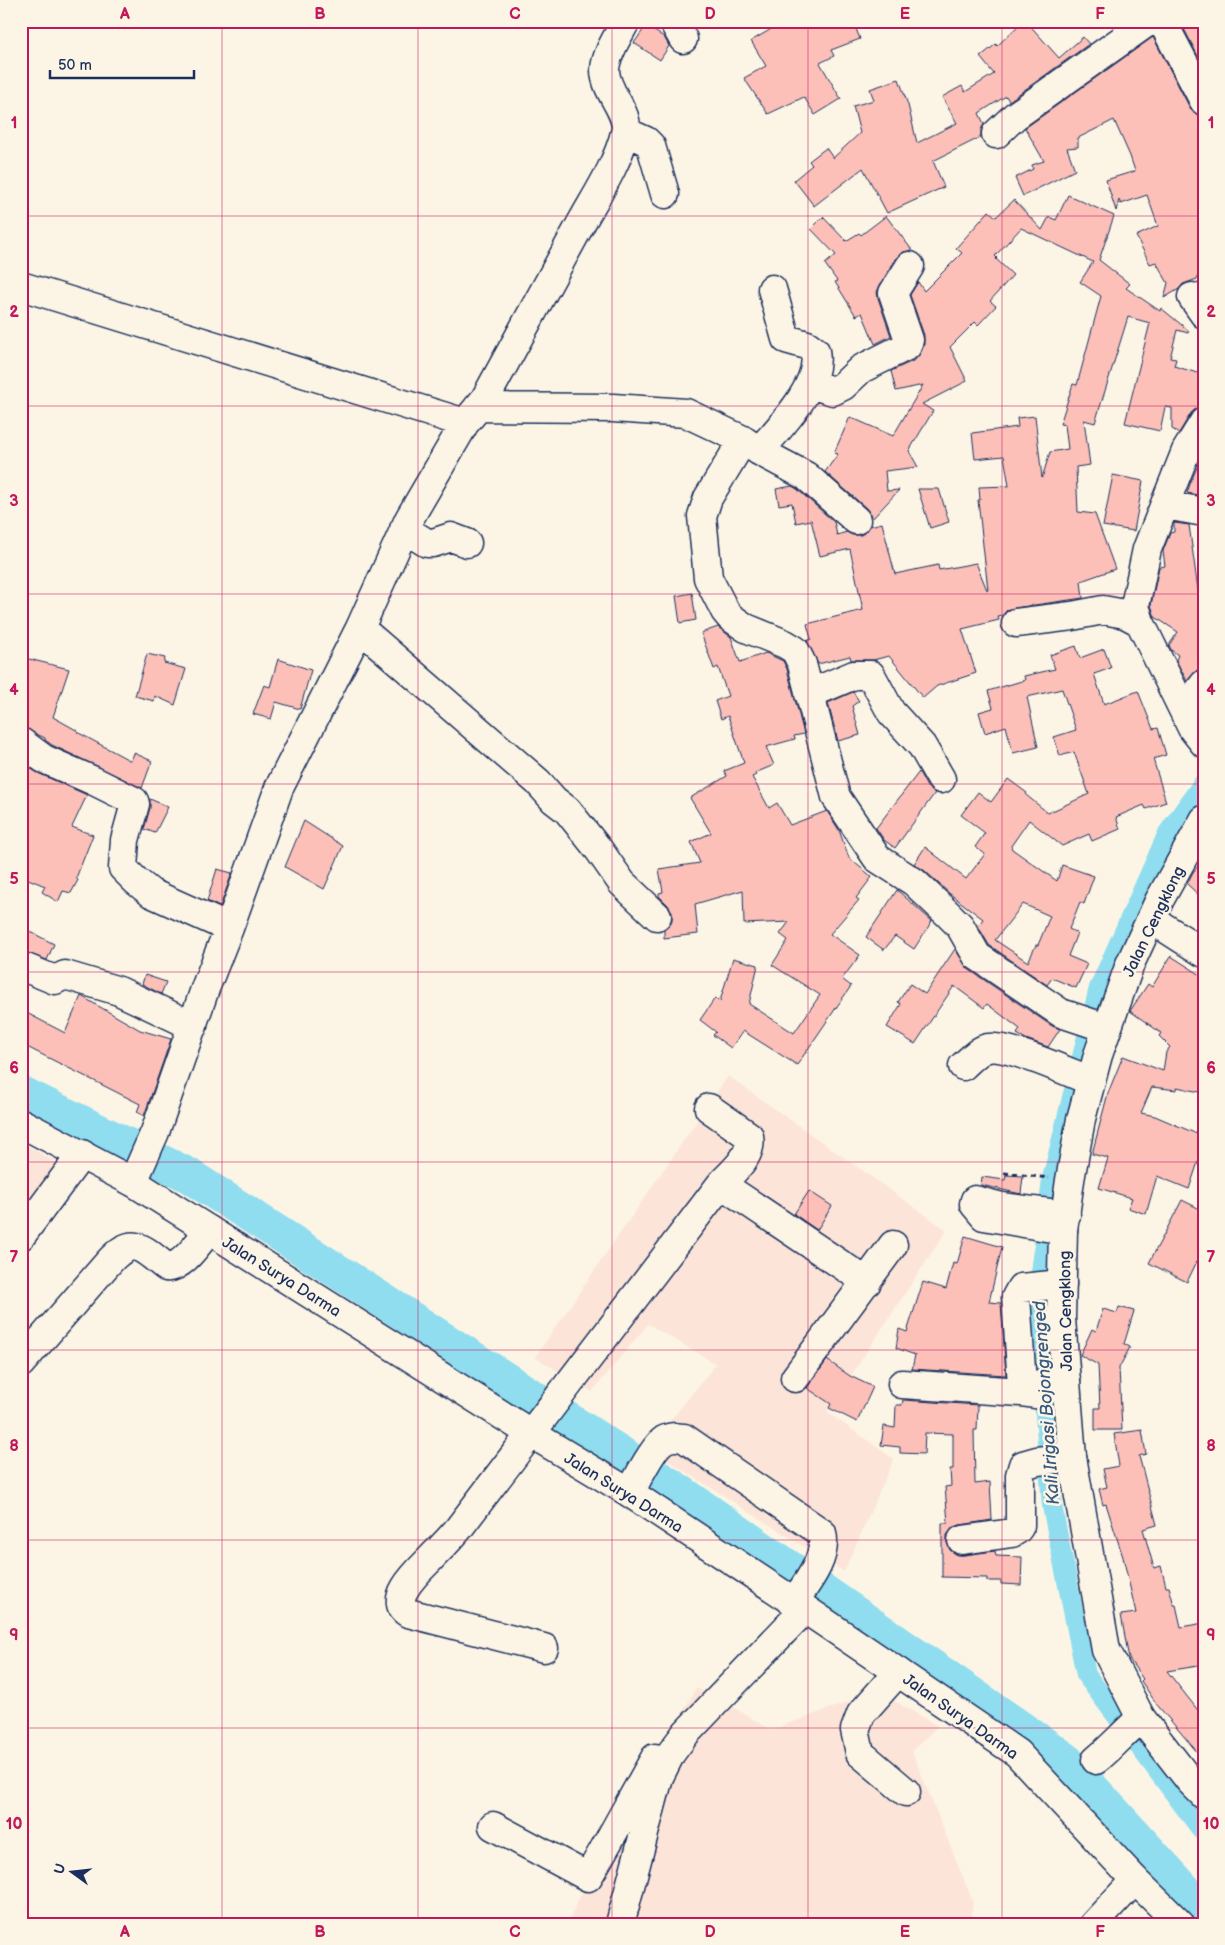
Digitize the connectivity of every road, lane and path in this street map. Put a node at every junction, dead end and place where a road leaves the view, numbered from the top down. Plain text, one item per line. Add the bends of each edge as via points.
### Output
1 (626, 21) edge
2 (1149, 21) edge
3 (1162, 21) edge
4 (1204, 101) edge
5 (626, 132) junction
6 (996, 134) dead end
7 (665, 194) dead end
8 (910, 266) dead end
9 (21, 286) edge
10 (772, 289) dead end
11 (810, 384) junction
12 (472, 415) junction
13 (1204, 422) edge
14 (751, 446) junction
15 (1165, 504) junction
16 (1204, 512) edge
17 (856, 520) dead end
18 (404, 529) junction
19 (467, 543) dead end
20 (1140, 622) junction
21 (1016, 623) dead end
22 (360, 628) junction
23 (1204, 684) edge
24 (809, 694) junction
25 (1193, 727) edge
26 (21, 742) edge
27 (941, 779) dead end
28 (1204, 820) edge
29 (657, 916) dead end
30 (1151, 919) junction
31 (229, 928) junction
32 (1204, 953) edge
33 (21, 966) edge
34 (192, 1026) junction
35 (1100, 1027) junction
36 (964, 1066) dead end
37 (1087, 1080) junction
38 (709, 1108) dead end
39 (21, 1123) edge
40 (82, 1154) junction
41 (137, 1173) junction
42 (1004, 1173) dead end
43 (1059, 1180) dead end
44 (722, 1184) junction
45 (1001, 1213) dead end
46 (1058, 1222) junction
47 (209, 1230) junction
48 (21, 1236) edge
49 (893, 1246) dead end
50 (867, 1282) junction
51 (1048, 1285) junction
52 (21, 1363) edge
53 (795, 1378) dead end
54 (902, 1384) dead end
55 (1051, 1389) junction
56 (534, 1432) junction
57 (1057, 1459) junction
58 (634, 1484) junction
59 (962, 1540) dead end
60 (799, 1602) junction
61 (544, 1648) dead end
62 (898, 1672) junction
63 (720, 1700) junction
64 (1132, 1726) junction
65 (1096, 1760) dead end
66 (906, 1792) dead end
67 (1204, 1795) edge
68 (493, 1826) dead end
69 (1135, 1880) junction
70 (620, 1924) edge
71 (1094, 1924) edge
72 (1180, 1924) edge

1 - 5 street via 605,70 609,90 620,107
2 - 6 street via 1015,116
3 - 4 street
5 - 7 street via 651,146
5 - 12 street via 597,195
8 - 11 street via 893,294 909,340 907,346 861,369 833,391
9 - 12 street
10 - 11 street via 786,339 815,351 817,359
11 - 14 street via 788,417
12 - 14 street via 613,408 686,412
12 - 18 street
13 - 15 street via 1186,451
14 - 17 street via 806,476
14 - 24 street via 708,498 702,516 708,578 730,617 746,628 795,650
15 - 16 street
15 - 20 street via 1147,549 1137,592 1135,606
18 - 19 street via 426,543 451,537
18 - 22 street
20 - 21 street via 1125,614 1103,610
20 - 25 street
22 - 29 street via 567,810 622,883
22 - 31 street via 279,788
23 - 25 street
24 - 27 street via 854,675 871,675 890,712 922,746
24 - 35 street via 836,797 877,858 914,882 948,914 960,926 977,956 1061,1014
26 - 31 street via 44,759 134,801 123,868 151,893
28 - 30 street, Jalan Cengklong
30 - 32 street
30 - 35 street, Jalan Cengklong
31 - 34 street
33 - 34 street via 55,980 65,976 119,991
34 - 41 street
35 - 37 street, Jalan Cengklong
36 - 37 street via 985,1048 995,1047 1034,1058
37 - 46 street, Jalan Cengklong via 1070,1180
38 - 44 street via 748,1136 750,1145 745,1157
39 - 40 street, Jalan Surya Darma
40 - 41 street, Jalan Surya Darma
40 - 48 street
41 - 47 street, Jalan Surya Darma
42 - 43 path
44 - 50 street
44 - 56 street
45 - 46 street
46 - 51 street, Jalan Cengklong
47 - 52 street via 180,1264 170,1268 141,1248 124,1248
47 - 56 street, Jalan Surya Darma
49 - 50 street
50 - 53 street
51 - 55 street, Jalan Cengklong via 1062,1320
51 - 55 street via 1021,1288 1016,1297 1022,1384
54 - 55 street via 1021,1392
55 - 57 street, Jalan Cengklong
56 - 58 street, Jalan Surya Darma
56 - 61 street via 451,1538 409,1582 401,1599 402,1607 408,1613
57 - 59 street via 1023,1464 1020,1526 1017,1530
57 - 64 street, Jalan Cengklong via 1106,1650
58 - 60 street, Jalan Surya Darma
58 - 60 street via 662,1441 673,1436 684,1438 822,1534 820,1558
60 - 62 street, Jalan Surya Darma
60 - 63 street
62 - 66 street via 861,1714 855,1730 860,1753
62 - 69 street, Jalan Surya Darma via 1017,1752
63 - 68 street via 701,1696 665,1740 588,1877
63 - 70 street via 670,1753 659,1777
64 - 65 street
64 - 67 street, Jalan Cengklong
69 - 71 street
69 - 72 street, Jalan Surya Darma

